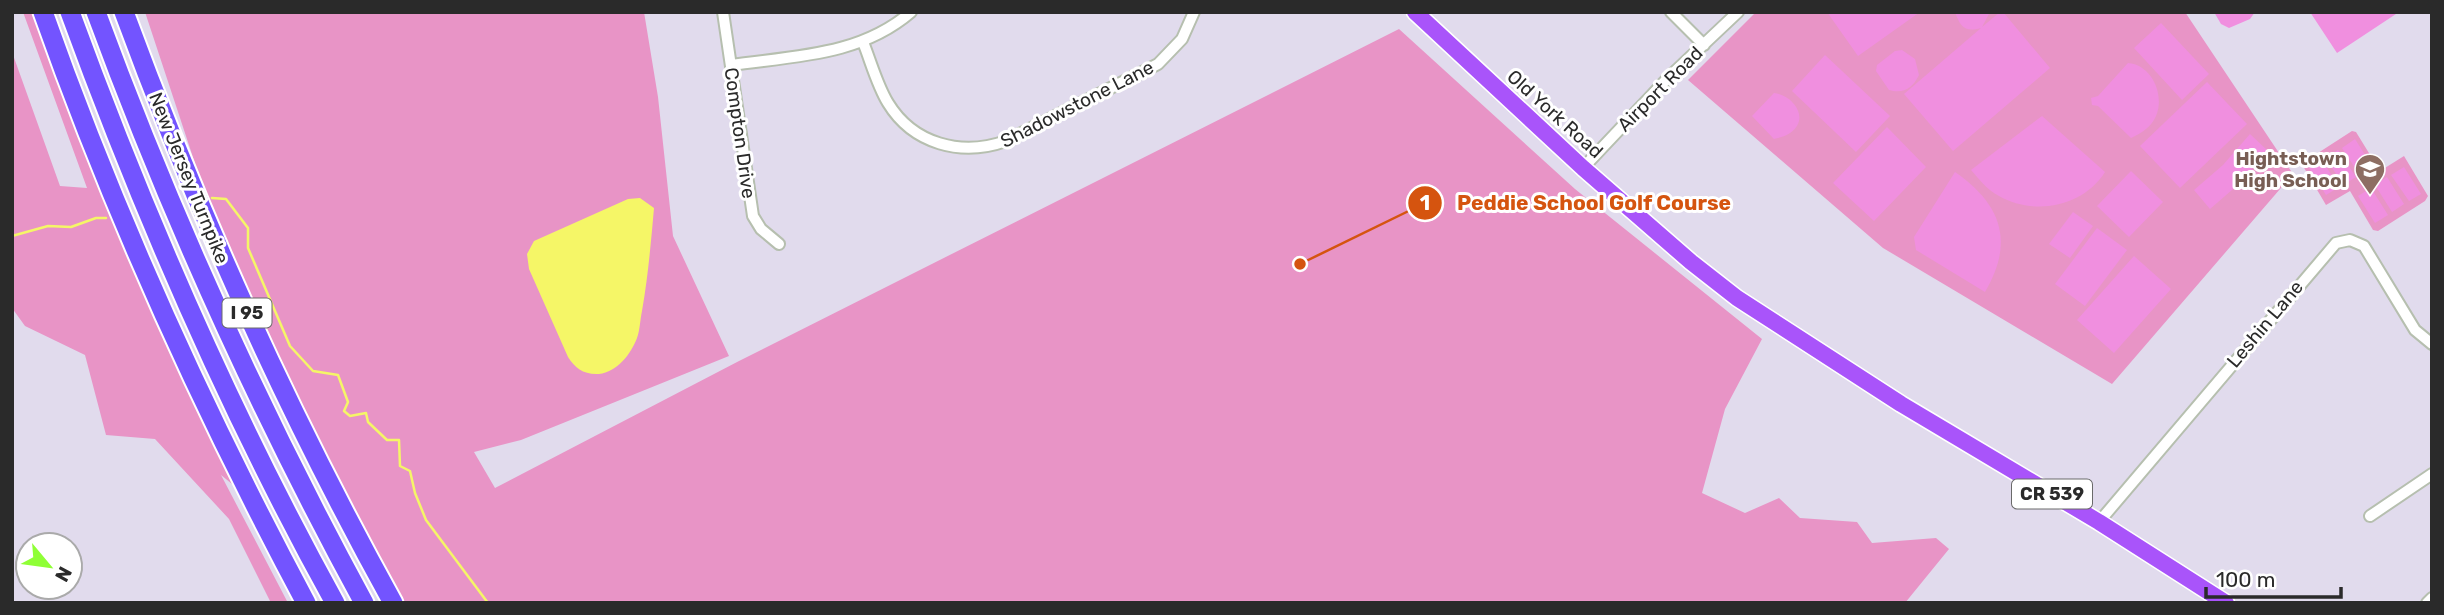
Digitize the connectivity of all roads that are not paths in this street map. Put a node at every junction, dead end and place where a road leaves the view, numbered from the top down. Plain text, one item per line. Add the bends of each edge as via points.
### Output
1 (43, 12) edge
2 (70, 12) edge
3 (96, 12) edge
4 (124, 12) edge
5 (723, 12) edge
6 (911, 12) edge
7 (1194, 12) edge
8 (1415, 12) edge
9 (1671, 12) edge
10 (1738, 12) edge
11 (863, 42) junction
12 (1704, 45) junction
13 (731, 65) junction
14 (1583, 168) junction
15 (779, 244) dead end
16 (2432, 344) edge
17 (2432, 474) edge
18 (2370, 516) dead end
19 (2099, 522) junction
20 (2432, 598) edge
21 (2222, 602) edge
22 (306, 603) edge
23 (335, 603) edge
24 (364, 603) edge
25 (393, 603) edge
26 (2427, 603) edge

1 - 22 highway via 103,171 170,328
2 - 23 highway, I 95 via 112,127 188,307 261,462
3 - 24 highway, New Jersey Turnpike / I 95 via 205,284 284,451
4 - 25 highway, New Jersey Turnpike / I 95 via 239,296 317,460
5 - 13 street, Compton Drive
6 - 11 street
7 - 11 street, Shadowstone Lane via 1182,39 1158,64 1006,141 971,148 936,142 905,124 884,95
8 - 14 main road, Old York Road / CR 539
9 - 12 street
10 - 12 street, Airport Road
11 - 13 street
12 - 14 street, Airport Road
13 - 15 street, Compton Drive via 753,216
14 - 19 main road, Old York Road / CR 539 via 1737,298
16 - 19 street, Leshin Lane via 2415,330 2364,246 2350,240 2336,243
17 - 18 street
19 - 21 main road, CR 539
20 - 26 street

